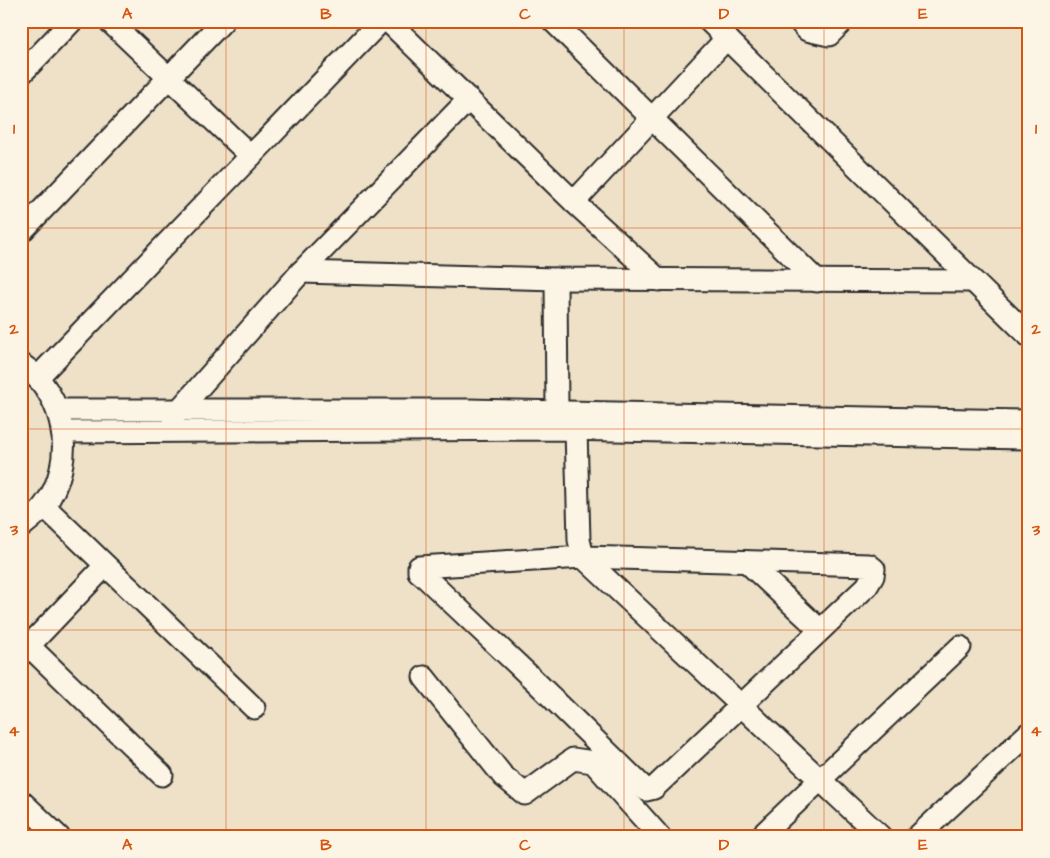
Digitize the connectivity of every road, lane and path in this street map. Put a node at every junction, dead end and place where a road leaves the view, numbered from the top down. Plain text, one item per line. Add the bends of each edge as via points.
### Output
1 (72, 21) edge
2 (109, 21) edge
3 (223, 21) edge
4 (381, 21) edge
5 (388, 21) edge
6 (553, 21) edge
7 (710, 21) edge
8 (798, 21) edge
9 (843, 21) edge
10 (727, 38) junction
11 (21, 74) edge
12 (168, 78) junction
13 (469, 99) junction
14 (652, 118) junction
15 (251, 156) junction
16 (574, 202) junction
17 (21, 232) edge
18 (301, 272) junction
19 (556, 279) junction
20 (659, 280) junction
21 (817, 280) junction
22 (973, 281) junction
23 (1029, 336) edge
24 (29, 371) edge
25 (57, 410) junction
26 (178, 410) junction
27 (1029, 421) edge
28 (565, 424) junction
29 (62, 432) junction
30 (163, 432) junction
31 (1029, 438) edge
32 (44, 506) junction
33 (21, 527) edge
34 (584, 557) junction
35 (748, 562) junction
36 (105, 566) junction
37 (820, 630) junction
38 (960, 647) dead end
39 (25, 650) edge
40 (424, 677) dead end
41 (742, 705) junction
42 (254, 708) dead end
43 (1029, 733) edge
44 (162, 775) dead end
45 (820, 780) junction
46 (23, 805) edge
47 (59, 837) edge
48 (660, 837) edge
49 (760, 837) edge
50 (881, 837) edge
51 (917, 837) edge

1 - 11 street
2 - 12 street
3 - 12 street
4 - 15 street
5 - 13 street
6 - 14 street
7 - 10 street
8 - 9 street via 807,30 829,35
10 - 14 street
10 - 22 street
12 - 15 street
12 - 17 street
13 - 16 street
13 - 18 street
14 - 16 street
14 - 21 street
15 - 24 street
16 - 20 street
18 - 19 street
18 - 26 street
19 - 20 street
19 - 28 street
20 - 21 street
21 - 22 street
22 - 23 street
24 - 25 street via 50,393
25 - 26 street
25 - 29 street
26 - 28 street
26 - 30 street
27 - 28 street
28 - 30 street
28 - 31 street
28 - 34 street via 579,540
29 - 30 street
29 - 32 street via 64,451 58,480
32 - 33 street
32 - 36 street
34 - 35 street
34 - 41 street
34 - 41 street via 418,567 646,790 654,788
35 - 37 street
35 - 37 street via 869,565 874,569 867,586
36 - 39 street
36 - 42 street
37 - 41 street
38 - 45 street
39 - 44 street
40 - 48 street via 503,776 525,794 573,759 593,762
41 - 45 street
43 - 51 street
45 - 49 street
45 - 50 street
46 - 47 street

